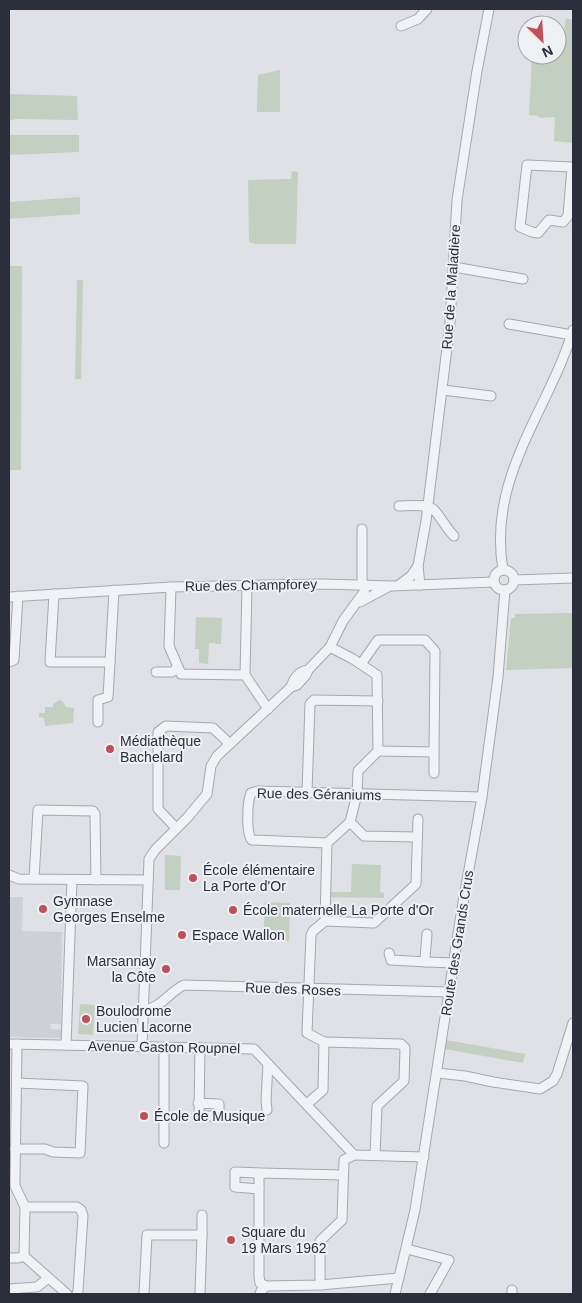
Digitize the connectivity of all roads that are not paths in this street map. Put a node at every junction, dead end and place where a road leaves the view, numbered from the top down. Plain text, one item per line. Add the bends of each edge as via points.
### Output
1 (428, 9) edge
2 (489, 9) edge
3 (401, 26) dead end
4 (572, 184) edge
5 (454, 266) junction
6 (523, 279) dead end
7 (509, 324) dead end
8 (572, 332) edge
9 (443, 390) junction
10 (491, 396) dead end
11 (399, 506) dead end
12 (428, 507) junction
13 (362, 529) dead end
14 (454, 536) dead end
15 (503, 570) junction
16 (573, 578) edge
17 (514, 580) junction
18 (415, 582) junction
19 (494, 582) junction
20 (247, 586) junction
21 (171, 587) junction
22 (369, 587) junction
23 (114, 590) junction
24 (505, 590) junction
25 (54, 594) junction
26 (13, 596) edge
27 (330, 647) junction
28 (9, 662) edge
29 (110, 662) junction
30 (361, 664) junction
31 (177, 668) junction
32 (156, 672) dead end
33 (245, 676) junction
34 (378, 701) junction
35 (268, 709) junction
36 (98, 722) dead end
37 (230, 744) junction
38 (378, 751) junction
39 (434, 752) junction
40 (434, 773) dead end
41 (307, 793) junction
42 (357, 794) junction
43 (482, 797) junction
44 (418, 819) dead end
45 (350, 822) junction
46 (176, 828) junction
47 (417, 837) junction
48 (327, 843) junction
49 (9, 875) edge
50 (34, 879) junction
51 (72, 880) junction
52 (96, 880) junction
53 (148, 880) junction
54 (325, 921) junction
55 (427, 934) dead end
56 (389, 953) dead end
57 (427, 962) junction
58 (454, 963) junction
59 (308, 989) junction
60 (449, 992) junction
61 (144, 1010) junction
62 (573, 1023) edge
63 (324, 1042) junction
64 (13, 1044) edge
65 (66, 1044) junction
66 (142, 1048) junction
67 (164, 1048) junction
68 (200, 1048) junction
69 (268, 1064) junction
70 (437, 1073) junction
71 (17, 1083) junction
72 (198, 1103) dead end
73 (307, 1104) junction
74 (267, 1110) dead end
75 (164, 1143) dead end
76 (15, 1149) junction
77 (354, 1155) junction
78 (375, 1156) junction
79 (424, 1158) junction
80 (259, 1173) junction
81 (343, 1175) junction
82 (12, 1180) edge
83 (259, 1189) junction
84 (25, 1207) junction
85 (202, 1215) dead end
86 (202, 1235) junction
87 (406, 1249) junction
88 (24, 1256) junction
89 (9, 1258) edge
90 (48, 1278) junction
91 (399, 1278) junction
92 (320, 1285) junction
93 (9, 1289) edge
94 (263, 1290) edge
95 (67, 1294) edge
96 (77, 1294) edge
97 (144, 1294) edge
98 (200, 1294) edge
99 (395, 1294) edge
100 (430, 1294) edge

1 - 3 street via 418,20
2 - 5 street, Rue de la Maladière via 457,200
4 - 4 street via 572,167 526,165 520,227 538,233 549,220 563,222 568,216
5 - 6 street
5 - 9 street, Rue de la Maladière
7 - 8 street
8 - 15 street via 512,472 501,527
9 - 10 street
9 - 12 street, Rue de la Maladière
11 - 12 street
12 - 14 street via 434,509
12 - 18 street, Rue de la Maladière
13 - 22 street
15 - 17 street via 511,572
15 - 19 street via 497,573
16 - 17 street
17 - 24 street via 512,586
18 - 19 street, Rue des Champforey
18 - 22 street, Rue des Champforey
19 - 24 street
20 - 21 street, Rue des Champforey
20 - 22 street, Rue des Champforey
20 - 33 street
21 - 23 street, Rue des Champforey
21 - 31 street via 169,646
22 - 27 street via 343,621
23 - 25 street, Rue des Champforey
23 - 29 street
24 - 43 street, Route des Grands Crus via 498,677
25 - 26 street, Rue des Champforey
25 - 29 street via 50,662
26 - 28 street via 14,660
27 - 30 street
27 - 35 street via 308,670 300,672
29 - 36 street via 108,697 98,700
30 - 34 street via 377,675
30 - 39 street via 375,642 382,638 425,640 434,649
31 - 32 street via 172,672
31 - 33 street via 181,674
33 - 35 street
34 - 38 street
34 - 41 street via 314,700 310,704
35 - 37 street
37 - 46 street via 211,766 207,794
37 - 46 street via 213,728 166,726 158,732 158,809
38 - 39 street
38 - 42 street via 358,771
39 - 40 street
41 - 42 street, Rue des Géraniums
41 - 48 street, Rue des Géraniums via 250,793 248,836 252,840
42 - 43 street, Rue des Géraniums
42 - 45 street
43 - 58 street, Route des Grands Crus
44 - 47 street
45 - 47 street via 364,836
45 - 48 street
46 - 53 street via 149,859
47 - 54 street via 416,884 374,923
48 - 54 street
49 - 50 street
50 - 51 street
50 - 52 street via 38,810 93,811 96,814
51 - 52 street
51 - 65 street
52 - 53 street
53 - 61 street
54 - 59 street via 311,935
55 - 57 street
56 - 57 street via 391,960
57 - 58 street
58 - 60 street, Route des Grands Crus
59 - 60 street, Rue des Roses
59 - 61 street, Rue des Roses via 184,986 156,1007
59 - 63 street via 307,1033
60 - 70 street, Route des Grands Crus
61 - 66 street
62 - 70 street via 557,1074 553,1081 540,1089
63 - 73 street via 323,1090
63 - 78 street via 401,1044 405,1048 404,1081 377,1106
64 - 65 street, Avenue Gaston Roupnel
64 - 71 street
65 - 66 street, Avenue Gaston Roupnel
66 - 67 street, Avenue Gaston Roupnel
67 - 68 street, Avenue Gaston Roupnel
67 - 75 street
68 - 69 street, Avenue Gaston Roupnel via 254,1049
68 - 72 street
69 - 73 street, Avenue Gaston Roupnel
69 - 74 street
70 - 79 street, Route des Grands Crus
71 - 76 street
71 - 76 street via 83,1086 80,1153
73 - 77 street, Avenue Gaston Roupnel
76 - 82 street
77 - 78 street
77 - 81 street via 344,1160
78 - 79 street
79 - 87 street, Route des Grands Crus
80 - 81 street
80 - 83 street
80 - 83 street via 235,1172 235,1187
81 - 92 street via 342,1220 320,1241
82 - 84 street
83 - 94 street via 259,1276
84 - 88 street
84 - 96 street via 76,1207 81,1210
85 - 86 street
86 - 97 street via 147,1235
86 - 98 street
87 - 91 street, Route des Grands Crus
87 - 100 street via 449,1260
88 - 89 street
88 - 90 street
90 - 93 street via 37,1287
90 - 95 street
91 - 92 street
91 - 99 street, Route des Grands Crus
92 - 94 street

